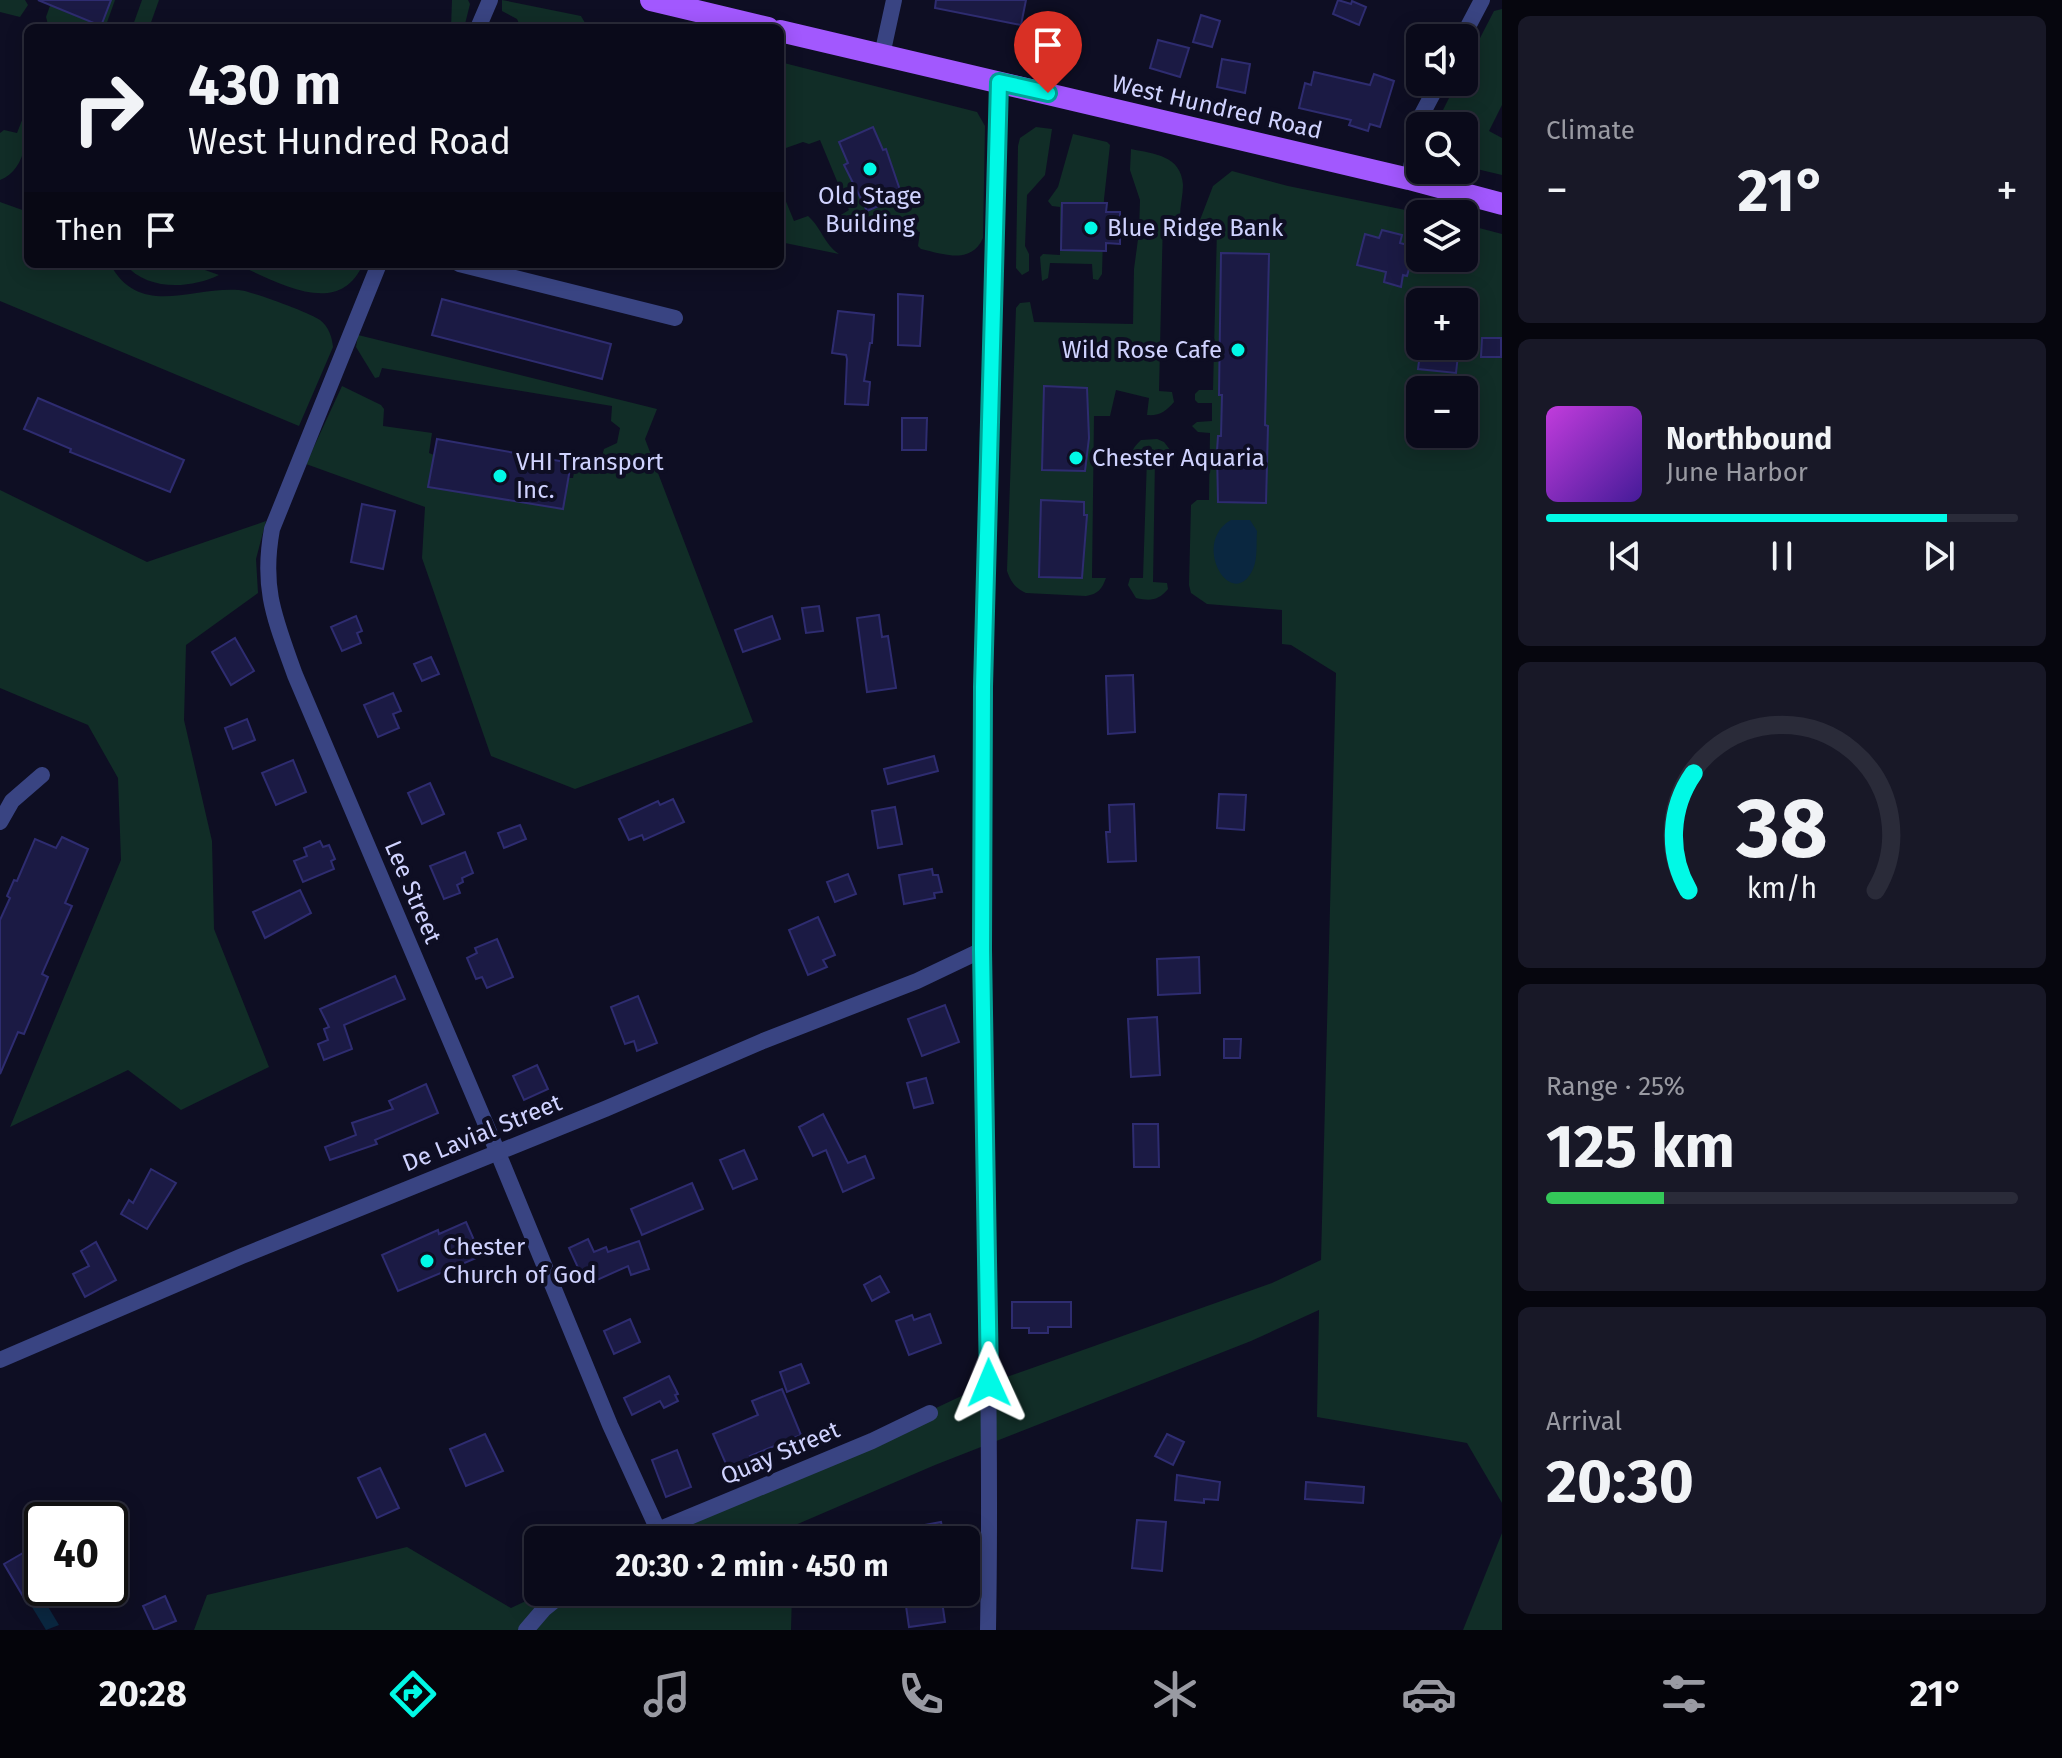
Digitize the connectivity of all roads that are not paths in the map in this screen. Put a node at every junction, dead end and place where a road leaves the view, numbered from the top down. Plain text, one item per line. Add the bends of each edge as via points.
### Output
1 (490, 0) edge
2 (651, 0) edge
3 (894, 0) edge
4 (1482, 0) edge
5 (480, 24) edge
6 (751, 24) edge
7 (1469, 24) edge
8 (784, 32) edge
9 (882, 55) junction
10 (999, 82) junction
11 (1406, 178) edge
12 (1428, 184) edge
13 (1502, 204) edge
14 (377, 268) edge
15 (475, 268) edge
16 (675, 318) dead end
17 (42, 775) dead end
18 (0, 822) edge
19 (982, 950) junction
20 (498, 1153) junction
21 (0, 1360) edge
22 (930, 1413) dead end
23 (654, 1526) edge
24 (678, 1526) edge
25 (548, 1606) edge
26 (527, 1628) edge
27 (988, 1630) edge

1 - 5 street
2 - 6 main road
3 - 9 street
4 - 7 street
8 - 9 main road, West Hundred Road
9 - 10 main road, West Hundred Road
10 - 11 main road, West Hundred Road
10 - 19 street via 983,687
12 - 13 main road, West Hundred Road
14 - 20 street, Lee Street via 272,529 267,585 295,675
15 - 16 street
17 - 18 street via 12,801
19 - 20 street, De Lavial Street
19 - 27 street via 991,1467
20 - 21 street, De Lavial Street
20 - 23 street, Lee Street
22 - 24 street, Quay Street
25 - 26 street

